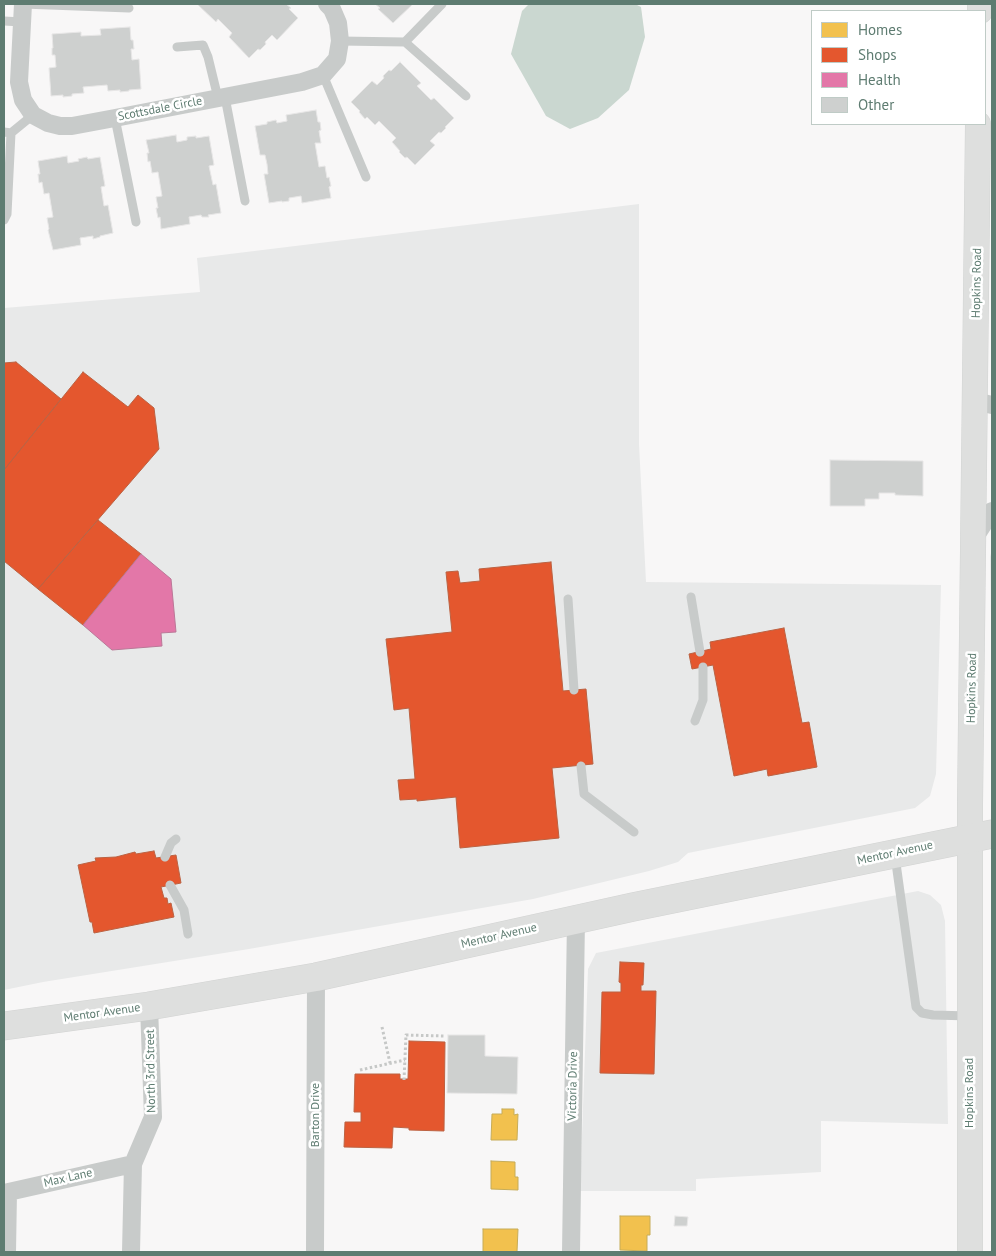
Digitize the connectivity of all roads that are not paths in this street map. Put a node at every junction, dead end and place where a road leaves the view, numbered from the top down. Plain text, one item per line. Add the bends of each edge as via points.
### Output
1 (24, 4) edge
2 (327, 4) edge
3 (442, 4) edge
4 (129, 8) dead end
5 (4, 21) edge
6 (22, 22) junction
7 (340, 41) junction
8 (404, 42) junction
9 (177, 48) dead end
10 (323, 75) junction
11 (466, 96) dead end
12 (221, 97) junction
13 (34, 115) junction
14 (116, 118) junction
15 (978, 125) edge
16 (8, 132) edge
17 (366, 177) dead end
18 (245, 201) dead end
19 (4, 220) edge
20 (136, 222) dead end
21 (984, 403) edge
22 (992, 512) edge
23 (973, 541) junction
24 (691, 597) dead end
25 (568, 599) dead end
26 (700, 652) dead end
27 (703, 667) dead end
28 (574, 690) dead end
29 (695, 722) dead end
30 (581, 766) dead end
31 (634, 832) dead end
32 (981, 836) edge
33 (176, 838) dead end
34 (895, 853) junction
35 (164, 857) dead end
36 (170, 885) dead end
37 (576, 919) junction
38 (188, 934) dead end
39 (316, 977) junction
40 (150, 1006) junction
41 (970, 1016) junction
42 (4, 1026) edge
43 (133, 1164) junction
44 (6, 1193) edge
45 (7, 1252) edge
46 (131, 1252) edge
47 (315, 1252) edge
48 (571, 1252) edge
49 (970, 1252) edge

1 - 4 lane
1 - 6 street
2 - 7 street via 338,23
3 - 8 lane
5 - 6 lane
6 - 13 street via 19,82 23,100
7 - 8 lane
7 - 10 street via 337,59
8 - 11 lane
9 - 12 lane via 203,45
10 - 12 street, Scottsdale Circle
10 - 17 lane
12 - 14 street, Scottsdale Circle
12 - 18 lane
13 - 14 street, Scottsdale Circle via 60,126
13 - 16 lane
14 - 20 lane
15 - 21 street, Hopkins Road
16 - 19 lane via 7,214
21 - 23 street, Hopkins Road
22 - 23 street
23 - 32 street, Hopkins Road
24 - 26 lane
25 - 28 lane
27 - 29 lane via 703,700
30 - 31 lane via 584,794
32 - 34 main road, Mentor Avenue
32 - 41 street, Hopkins Road
33 - 35 lane
34 - 37 main road, Mentor Avenue
34 - 41 lane via 916,1007 927,1014
36 - 38 lane via 184,910
37 - 39 main road, Mentor Avenue
37 - 48 street, Victoria Drive
39 - 40 main road, Mentor Avenue
39 - 47 street, Barton Drive
40 - 42 main road, Mentor Avenue
40 - 43 street, North 3rd Street via 153,1117
41 - 49 street, Hopkins Road
43 - 44 street, Max Lane
43 - 46 street, North 3rd Street
44 - 45 street

